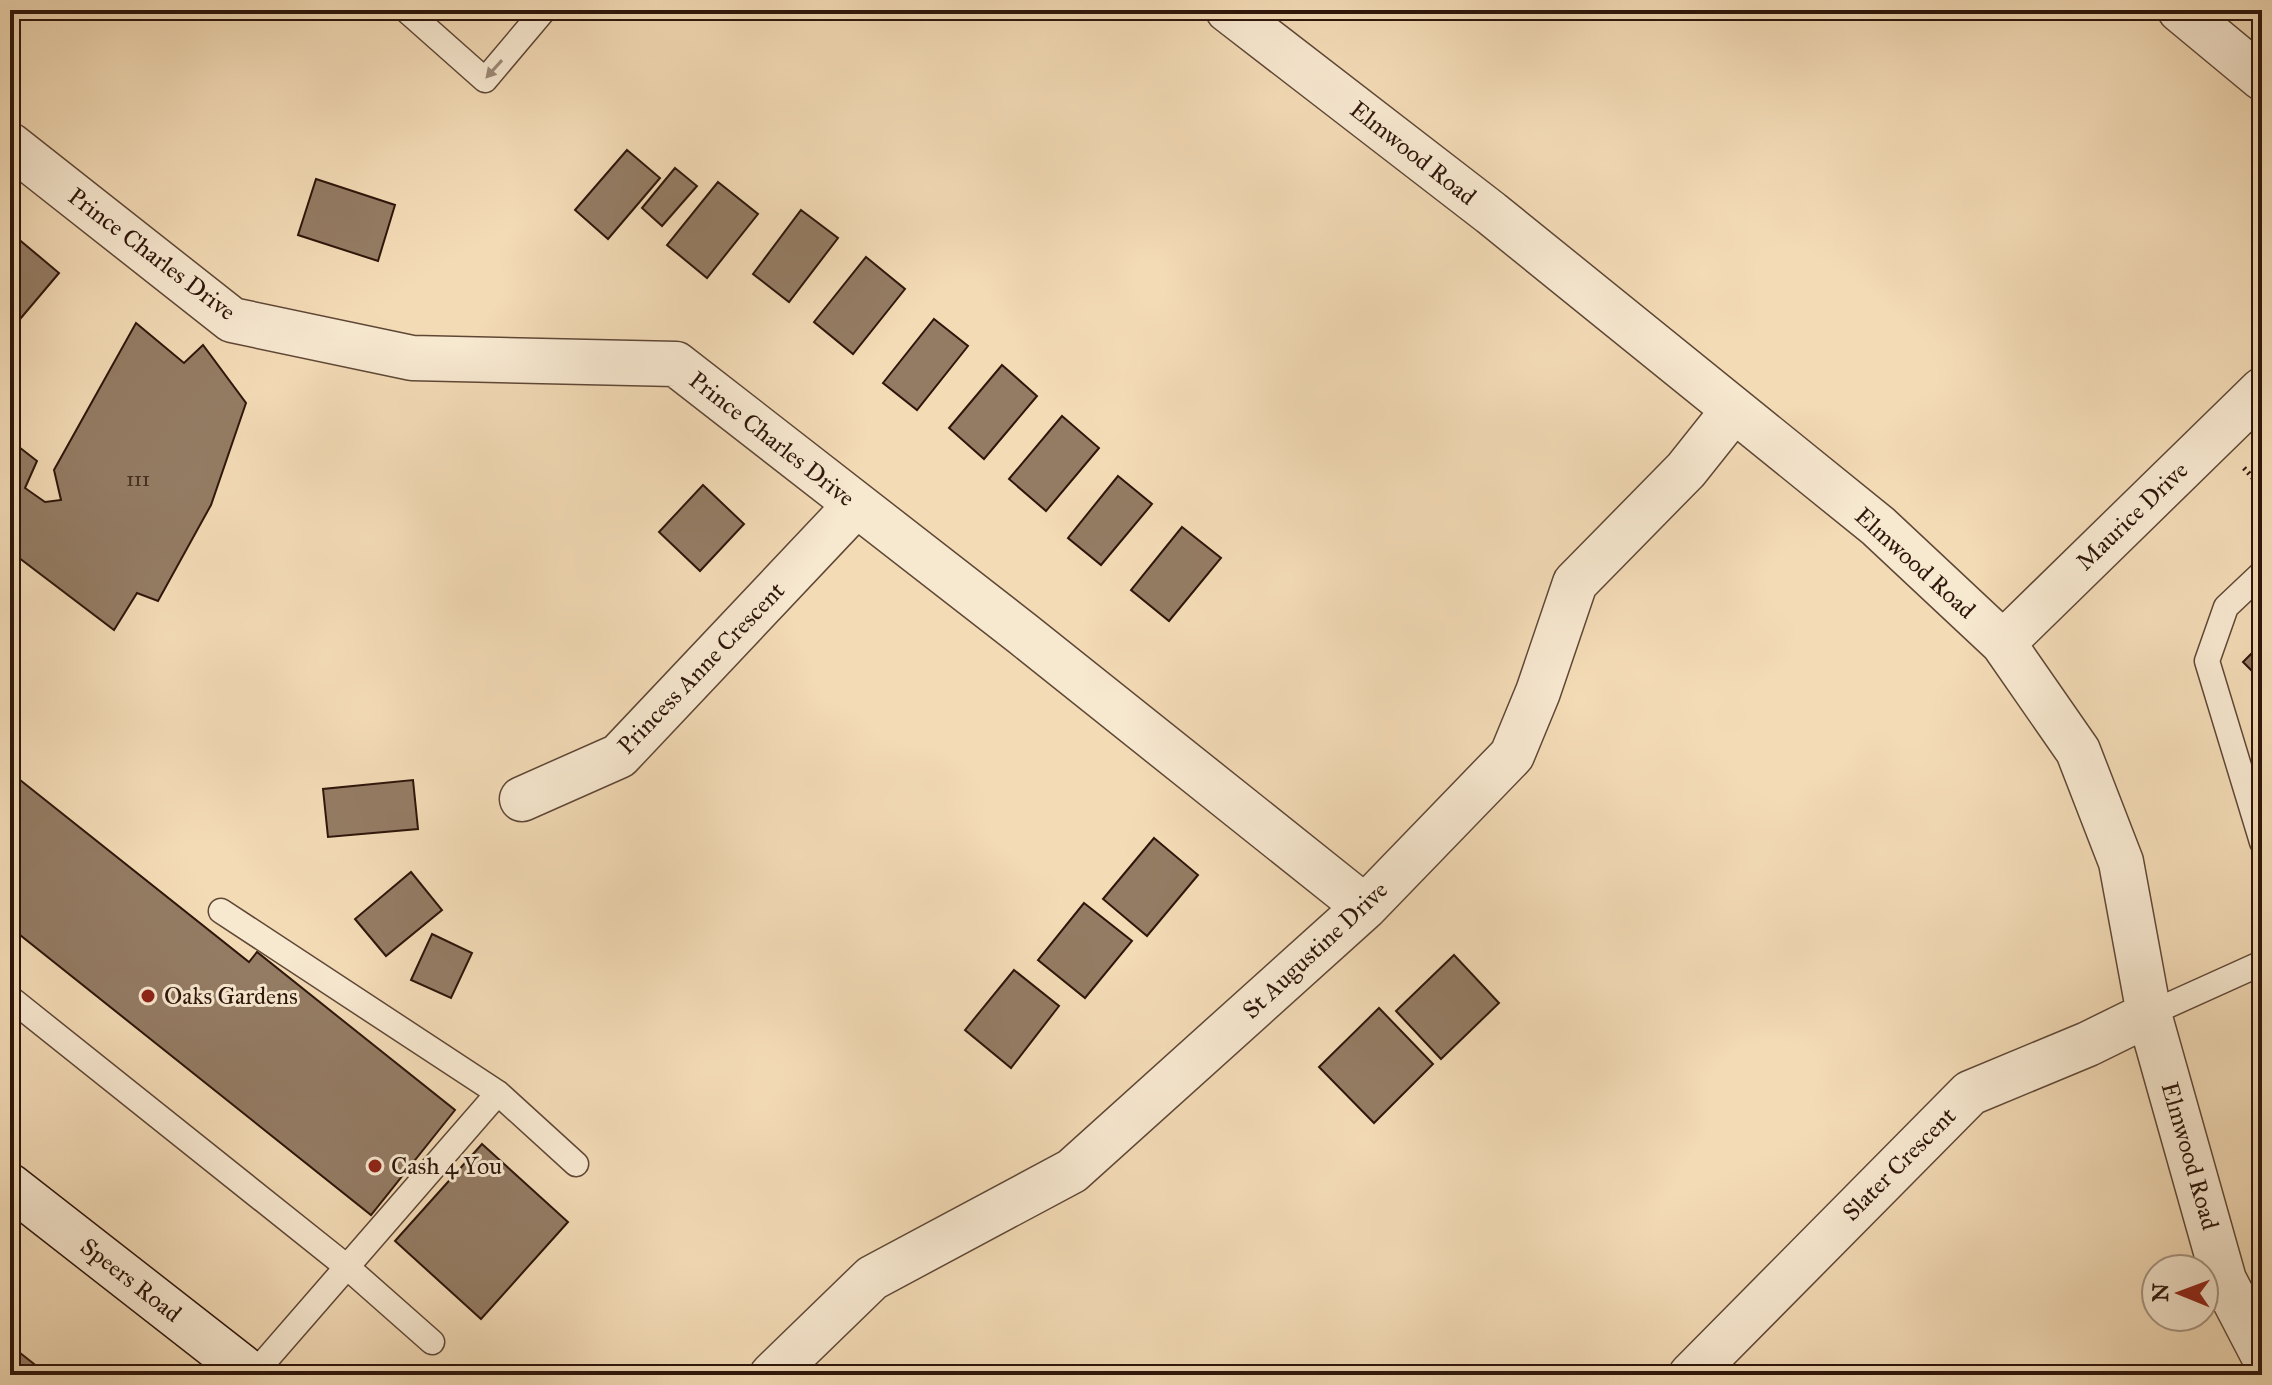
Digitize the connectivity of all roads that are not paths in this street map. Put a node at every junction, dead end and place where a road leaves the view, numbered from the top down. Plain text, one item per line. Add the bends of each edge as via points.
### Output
1 (406, 10) edge
2 (544, 10) edge
3 (1228, 10) edge
4 (2180, 10) edge
5 (2262, 78) edge
6 (10, 145) edge
7 (2262, 390) edge
8 (1733, 411) junction
9 (856, 505) junction
10 (2262, 573) edge
11 (2003, 643) junction
12 (522, 799) dead end
13 (2262, 842) edge
14 (1365, 907) junction
15 (221, 911) dead end
16 (2262, 963) edge
17 (10, 998) edge
18 (2149, 1014) junction
19 (498, 1093) junction
20 (576, 1164) dead end
21 (10, 1186) edge
22 (347, 1267) junction
23 (432, 1342) dead end
24 (2262, 1353) edge
25 (252, 1375) edge
26 (772, 1375) edge
27 (1691, 1375) edge

2 -> 1 lane via 485,80
3 - 8 street, Elmwood Road via 1491,213
4 - 5 street
6 - 9 street, Prince Charles Drive via 232,320 412,358 676,364
7 - 11 street, Maurice Drive
8 - 11 street, Elmwood Road via 1878,526
8 - 14 street, St Augustine Drive via 1686,470 1575,583 1512,755
9 - 12 street, Princess Anne Crescent via 619,756
9 - 14 street, Prince Charles Drive
10 - 13 lane via 2226,607 2207,661
11 - 18 street, Elmwood Road via 2078,751 2121,862
14 - 26 street, St Augustine Drive via 1072,1171 872,1278
15 - 19 lane
16 - 18 lane
17 - 22 lane
18 - 24 street, Elmwood Road via 2224,1280
18 - 27 street, Slater Crescent via 1970,1093
19 - 20 lane
19 - 22 lane
21 - 25 street, Speers Road
22 - 23 lane
22 - 25 lane

